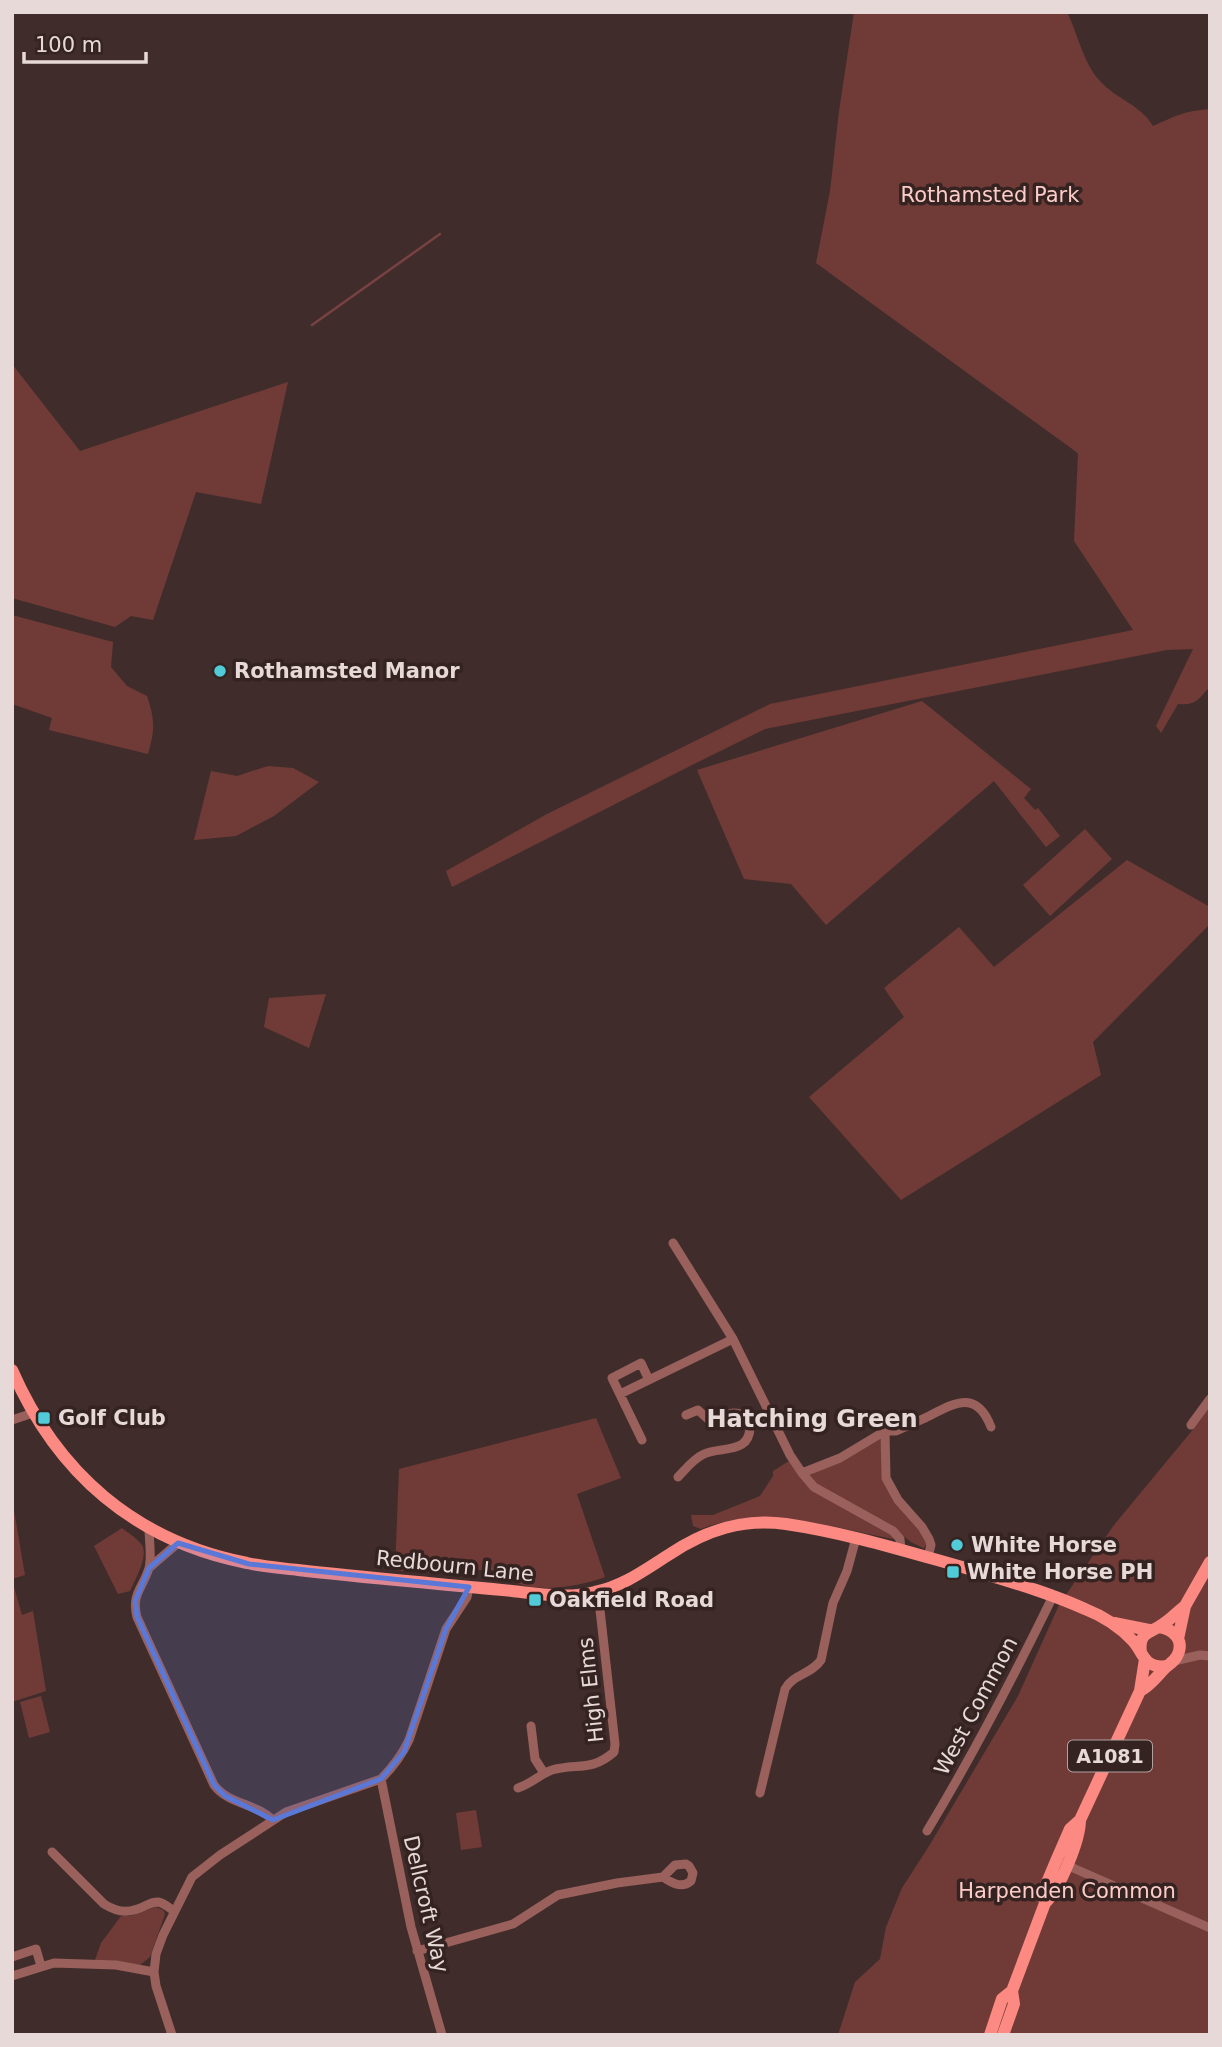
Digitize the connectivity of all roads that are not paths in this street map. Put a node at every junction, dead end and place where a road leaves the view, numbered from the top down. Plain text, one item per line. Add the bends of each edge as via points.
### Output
1 (673, 1243) dead end
2 (733, 1339) junction
3 (12, 1370) edge
4 (649, 1380) junction
5 (620, 1394) junction
6 (1210, 1399) edge
7 (33, 1413) junction
8 (770, 1414) junction
9 (686, 1415) dead end
10 (12, 1419) edge
11 (750, 1424) junction
12 (1191, 1425) dead end
13 (991, 1427) dead end
14 (885, 1431) junction
15 (642, 1440) dead end
16 (802, 1473) junction
17 (678, 1477) dead end
18 (149, 1528) junction
19 (856, 1538) junction
20 (178, 1542) junction
21 (901, 1550) junction
22 (928, 1557) junction
23 (1210, 1562) edge
24 (149, 1568) junction
25 (469, 1587) junction
26 (598, 1592) junction
27 (1053, 1595) junction
28 (1185, 1606) junction
29 (1114, 1623) junction
30 (1154, 1629) junction
31 (1178, 1639) junction
32 (1143, 1656) junction
33 (1205, 1656) edge
34 (1170, 1663) junction
35 (1140, 1691) junction
36 (531, 1726) dead end
37 (544, 1773) junction
38 (381, 1779) junction
39 (519, 1788) dead end
40 (760, 1793) dead end
41 (273, 1821) junction
42 (927, 1831) dead end
43 (52, 1852) dead end
44 (1062, 1863) junction
45 (663, 1877) dead end
46 (174, 1911) junction
47 (1210, 1928) edge
48 (417, 1951) junction
49 (12, 1957) edge
50 (41, 1966) junction
51 (153, 1972) junction
52 (12, 1976) edge
53 (1012, 1991) junction
54 (172, 2035) edge
55 (442, 2035) edge
56 (990, 2035) edge
57 (1003, 2035) edge

1 - 2 street
2 - 4 street
2 - 8 street
3 - 7 main road, Redbourn Lane
4 - 5 street
4 - 5 street via 641,1363 612,1378
5 - 15 street
6 - 12 street
7 - 10 street
7 - 18 main road, Redbourn Lane via 72,1466 104,1497
8 - 11 street
8 - 16 street
9 - 11 street via 698,1410 710,1421 735,1413
11 - 17 street via 749,1436 742,1444 702,1455
13 - 14 street via 983,1411 957,1402 895,1431
14 - 16 street via 840,1458
14 - 22 street via 886,1478 929,1539
16 - 21 street via 814,1487 893,1531
18 - 20 main road, Redbourn Lane
18 - 24 street
19 - 21 main road, Redbourn Lane
19 - 26 main road, Redbourn Lane via 783,1524 727,1526 699,1536 626,1581
19 - 40 street via 833,1603 821,1660 785,1689
20 - 24 street
20 - 25 main road, Redbourn Lane via 249,1564
21 - 22 main road, Redbourn Lane
22 - 27 main road, Redbourn Lane
23 - 28 main road
24 - 41 street via 135,1601 137,1617 214,1784 225,1796
25 - 26 main road, Redbourn Lane via 562,1596
25 - 38 street via 446,1629 404,1752
26 - 37 street, High Elms via 616,1748 596,1764
27 - 29 main road, Redbourn Lane
27 - 42 street, West Common via 989,1723
28 - 30 main road
28 - 31 main road
29 - 30 main road, Redbourn Lane
29 - 32 main road, Redbourn Lane
30 - 31 main road via 1170,1630
30 - 32 main road via 1142,1640
31 - 33 street
31 - 34 main road via 1179,1651
32 - 34 main road via 1155,1666
32 - 35 main road, A1081
33 - 34 street
34 - 35 main road, A1081
35 - 44 main road, A1081 via 1080,1820 1070,1829
36 - 37 street via 535,1759
37 - 39 street, High Elms
38 - 41 street via 301,1806
38 - 48 street, Dellcroft Way
41 - 46 street via 198,1871
43 - 46 street via 110,1908 134,1912 158,1902
44 - 47 street
44 - 53 main road, A1081 via 1043,1892 1045,1903
45 - 48 street via 558,1895 513,1924
46 - 51 street
48 - 55 street, Dellcroft Way
49 - 50 street via 36,1949
50 - 51 street via 116,1965
50 - 52 street
51 - 54 street
53 - 56 main road, A1081 via 1002,1999
53 - 57 main road, A1081 via 1014,2004

